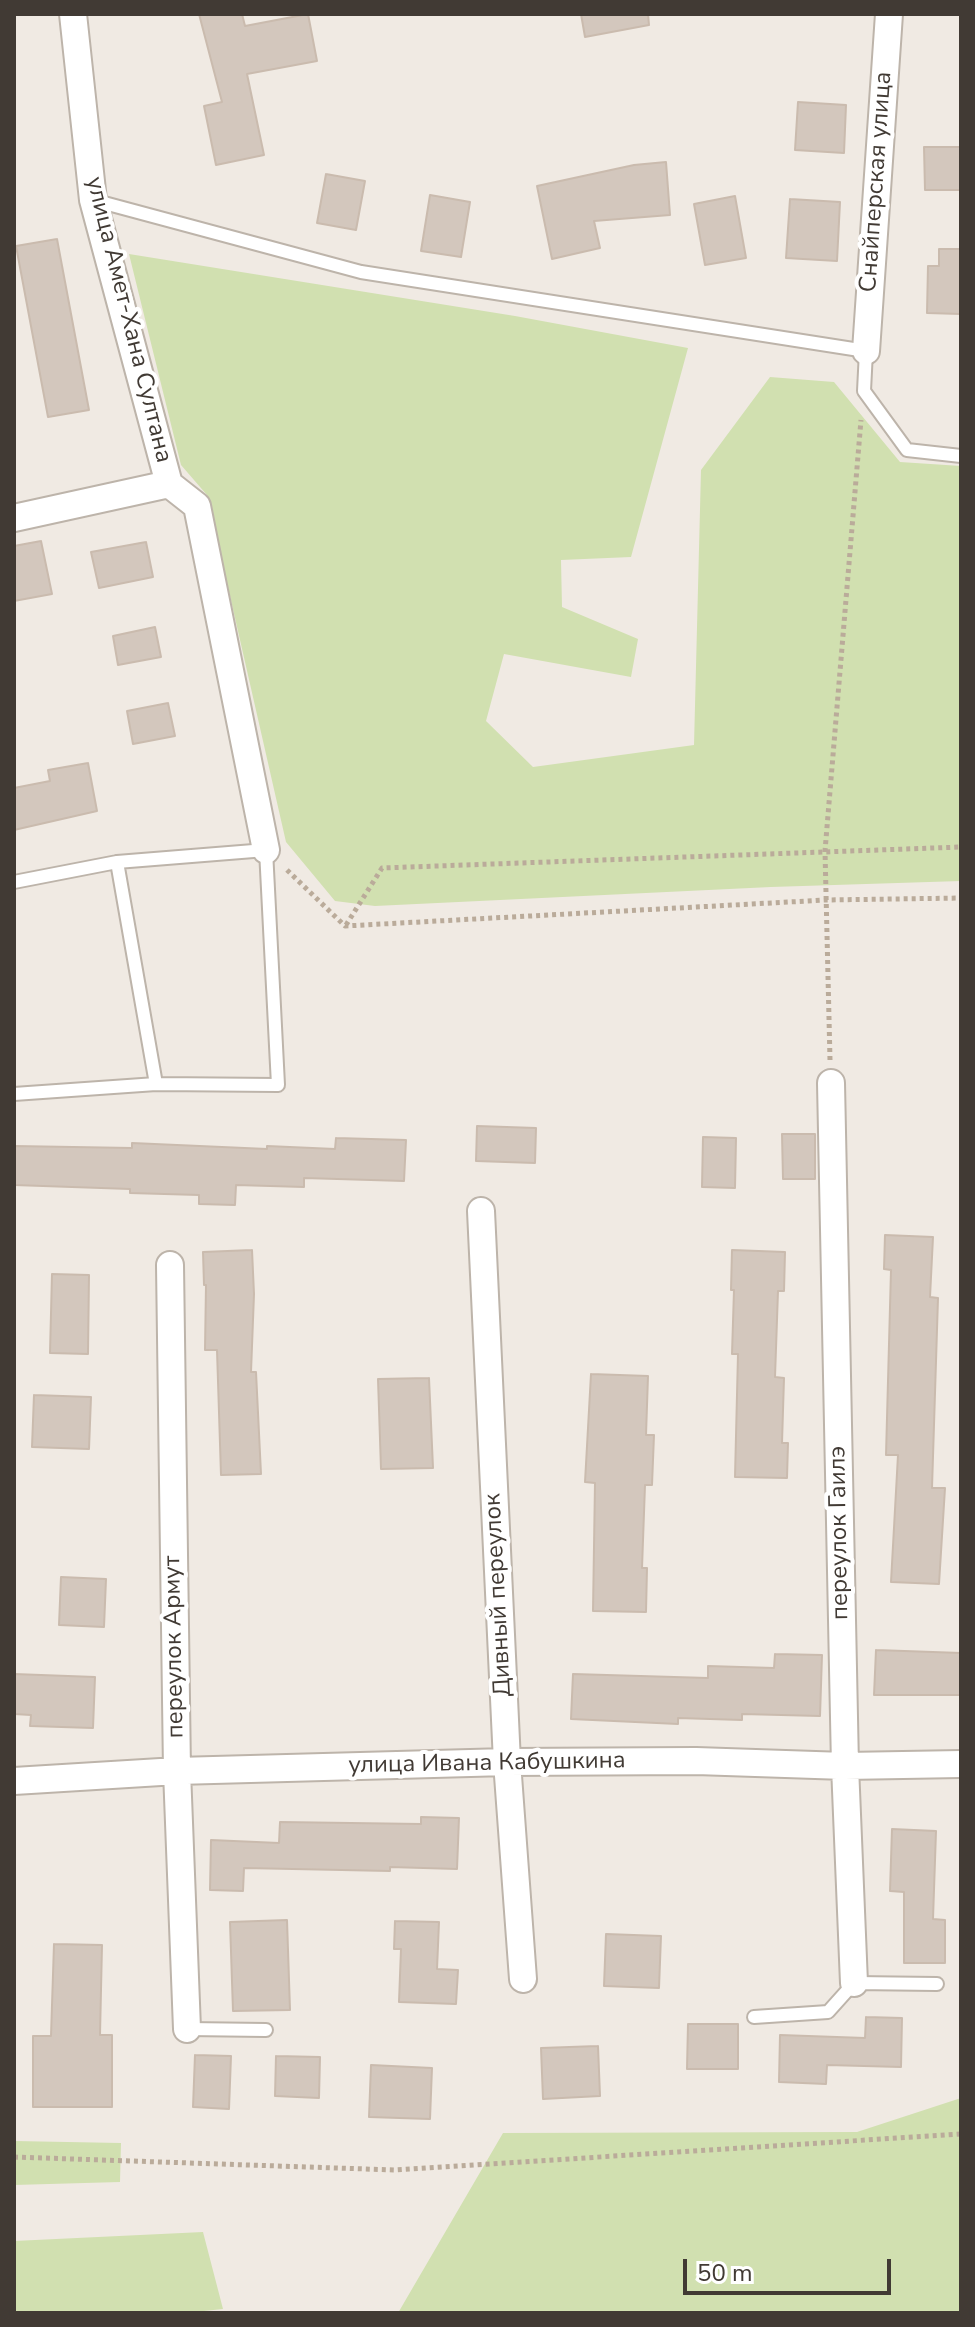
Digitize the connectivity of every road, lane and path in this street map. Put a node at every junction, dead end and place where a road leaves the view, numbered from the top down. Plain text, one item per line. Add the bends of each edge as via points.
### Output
1 (73, 14) edge
2 (889, 14) edge
3 (93, 200) junction
4 (866, 351) junction
5 (864, 391) junction
6 (961, 456) edge
7 (169, 484) junction
8 (14, 518) edge
9 (961, 847) edge
10 (266, 850) junction
11 (825, 851) junction
12 (117, 862) junction
13 (14, 882) edge
14 (961, 898) edge
15 (826, 900) junction
16 (345, 926) junction
17 (831, 1083) joint
18 (156, 1084) junction
19 (14, 1094) edge
20 (481, 1211) dead end
21 (170, 1265) dead end
22 (507, 1762) junction
23 (961, 1764) edge
24 (845, 1766) junction
25 (177, 1771) junction
26 (14, 1781) edge
27 (523, 1979) dead end
28 (854, 1983) junction
29 (937, 1984) dead end
30 (754, 2017) dead end
31 (187, 2029) joint
32 (266, 2030) dead end
33 (961, 2134) edge
34 (14, 2157) edge

1 - 3 street, улица Амет-Хана Султана
2 - 4 street, Снайперская улица
3 - 4 lane via 361,272
3 - 7 street, улица Амет-Хана Султана
4 - 5 lane
5 - 6 lane via 907,450
5 - 11 path
7 - 8 street, улица Амет-Хана Султана
7 - 10 street, улица Амет-Хана Султана via 197,506
9 - 11 path
10 - 12 lane
10 - 16 path
10 - 18 lane via 278,1085
11 - 15 path
11 - 16 path via 382,868
12 - 13 lane
12 - 18 lane
14 - 15 path
15 - 16 path
15 - 17 path
17 - 24 street, переулок Гаилэ
18 - 19 lane
20 - 22 street, Дивный переулок
21 - 25 street, переулок Армут
22 - 24 street, улица Ивана Кабушкина
22 - 25 street, улица Ивана Кабушкина
22 - 27 street, Дивный переулок
23 - 24 street, улица Ивана Кабушкина
24 - 28 street, переулок Гаилэ
25 - 26 street, улица Ивана Кабушкина
25 - 31 street, переулок Армут
28 - 29 lane
28 - 30 lane via 828,2012
31 - 32 lane
33 - 34 path via 395,2170

